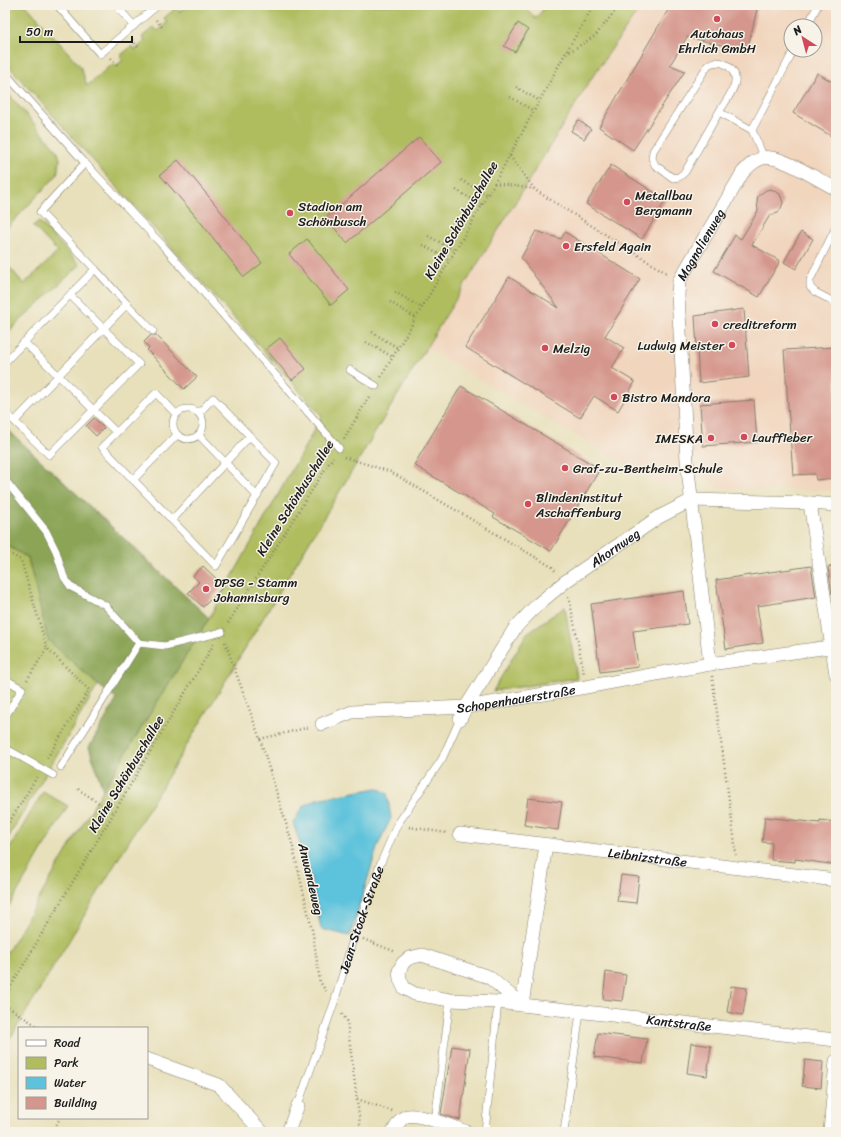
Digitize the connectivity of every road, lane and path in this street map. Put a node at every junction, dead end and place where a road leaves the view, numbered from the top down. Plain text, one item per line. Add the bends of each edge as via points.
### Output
1 (58, 5) edge
2 (116, 5) edge
3 (158, 5) edge
4 (594, 5) edge
5 (620, 5) edge
6 (818, 5) edge
7 (811, 18) edge
8 (134, 26) junction
9 (565, 54) junction
10 (790, 58) edge
11 (5, 72) edge
12 (516, 87) dead end
13 (510, 97) dead end
14 (540, 101) junction
15 (534, 111) junction
16 (719, 112) junction
17 (752, 130) junction
18 (510, 156) junction
19 (764, 158) junction
20 (85, 163) junction
21 (462, 180) dead end
22 (494, 183) junction
23 (836, 189) edge
24 (456, 190) dead end
25 (535, 190) junction
26 (488, 195) junction
27 (482, 205) junction
28 (836, 227) edge
29 (428, 236) dead end
30 (423, 245) dead end
31 (456, 251) junction
32 (450, 261) junction
33 (95, 269) junction
34 (679, 281) junction
35 (395, 292) dead end
36 (70, 295) junction
37 (390, 302) dead end
38 (836, 303) edge
39 (127, 304) junction
40 (422, 308) junction
41 (416, 318) junction
42 (104, 328) junction
43 (153, 331) dead end
44 (372, 332) dead end
45 (24, 342) junction
46 (366, 342) dead end
47 (398, 348) junction
48 (393, 357) junction
49 (5, 362) edge
50 (350, 370) dead end
51 (58, 375) junction
52 (376, 386) junction
53 (94, 410) junction
54 (5, 412) edge
55 (199, 413) junction
56 (176, 414) junction
57 (15, 421) junction
58 (116, 432) junction
59 (199, 435) junction
60 (177, 436) junction
61 (250, 436) junction
62 (337, 451) junction
63 (226, 463) junction
64 (5, 480) edge
65 (133, 480) junction
66 (257, 496) junction
67 (692, 500) junction
68 (810, 502) junction
69 (836, 505) edge
70 (172, 520) junction
71 (5, 551) edge
72 (566, 581) junction
73 (222, 632) junction
74 (139, 643) junction
75 (834, 646) edge
76 (47, 648) junction
77 (710, 664) junction
78 (836, 674) edge
79 (5, 679) edge
80 (586, 687) junction
81 (22, 689) junction
82 (466, 706) junction
83 (5, 717) edge
84 (460, 718) joint
85 (322, 724) joint
86 (260, 739) junction
87 (5, 748) edge
88 (61, 767) dead end
89 (41, 769) junction
90 (53, 775) dead end
91 (78, 789) dead end
92 (114, 814) junction
93 (397, 825) junction
94 (5, 830) edge
95 (460, 834) joint
96 (546, 845) junction
97 (736, 868) junction
98 (836, 880) edge
99 (354, 936) junction
100 (409, 958) junction
101 (5, 996) edge
102 (450, 1000) junction
103 (498, 1002) junction
104 (334, 1003) junction
105 (5, 1005) edge
106 (522, 1005) junction
107 (580, 1012) junction
108 (38, 1027) edge
109 (836, 1040) edge
110 (148, 1059) edge
111 (836, 1061) edge
112 (357, 1099) junction
113 (298, 1105) joint
114 (407, 1116) junction
115 (60, 1119) edge
116 (435, 1121) junction
117 (53, 1132) edge
118 (262, 1132) edge
119 (288, 1132) edge
120 (361, 1132) edge
121 (393, 1132) edge
122 (467, 1132) edge
123 (485, 1132) edge
124 (564, 1132) edge
125 (830, 1132) edge

1 - 8 lane via 100,54
2 - 8 lane
3 - 8 lane
4 - 9 path, Kleine Schönbuschallee
5 - 9 path via 595,36
6 - 7 lane
9 - 14 path, Kleine Schönbuschallee
10 - 17 lane
11 - 20 lane
12 - 14 path
13 - 15 path
14 - 15 path, Kleine Schönbuschallee
15 - 18 path, Kleine Schönbuschallee
16 - 16 lane via 733,90 736,75 732,68 714,62 708,65 653,151 655,165 673,178 679,178 685,172
16 - 17 lane
17 - 19 lane
18 - 22 path, Kleine Schönbuschallee
18 - 25 path
19 - 23 street via 789,163
19 - 34 street, Magnolienweg via 752,162 743,172
20 - 33 lane via 40,212
20 - 62 lane via 164,247
21 - 26 path
22 - 25 path
22 - 26 path, Kleine Schönbuschallee
24 - 27 path
25 - 34 path
26 - 27 path, Kleine Schönbuschallee
27 - 31 path, Kleine Schönbuschallee
28 - 38 lane via 810,280 810,287
29 - 31 path
30 - 32 path
31 - 32 path, Kleine Schönbuschallee
32 - 40 path, Kleine Schönbuschallee
33 - 36 lane
33 - 39 lane
34 - 67 street, Magnolienweg via 687,461
35 - 40 path
36 - 42 lane
36 - 45 lane
37 - 41 path
39 - 42 lane
39 - 43 lane
40 - 41 path, Kleine Schönbuschallee
41 - 47 path, Kleine Schönbuschallee
42 - 51 lane
42 - 53 lane via 139,364
44 - 47 path
45 - 49 lane
45 - 51 lane
46 - 48 path
47 - 48 path, Kleine Schönbuschallee
48 - 52 path, Kleine Schönbuschallee
50 - 52 lane
51 - 53 lane
51 - 57 lane
52 - 62 path, Kleine Schönbuschallee
53 - 57 lane via 49,455
53 - 58 lane
54 - 57 lane
55 - 56 lane via 187,409
55 - 59 lane via 204,422
55 - 61 lane via 213,398
56 - 58 lane via 156,393
56 - 60 lane via 172,424
58 - 65 lane via 102,447
59 - 60 lane via 186,440
59 - 63 lane
60 - 65 lane
61 - 63 lane
61 - 66 lane via 276,464
62 - 72 path via 391,472 552,567
62 - 73 path, Kleine Schönbuschallee
63 - 66 lane
63 - 70 lane
64 - 74 lane via 46,531 56,551 64,577 71,587 105,605
65 - 70 lane
66 - 70 lane via 216,566
67 - 68 street, Ahornweg
67 - 72 street, Ahornweg via 659,517
67 - 77 street
68 - 69 street, Ahornweg
68 - 75 street
71 - 76 path via 21,560
72 - 80 path
72 - 82 street, Ahornweg via 537,605 515,628
73 - 74 lane via 165,646
73 - 86 path, Anwandeweg
73 - 92 path, Kleine Schönbuschallee
74 - 88 lane
75 - 77 street, Schopenhauerstraße
75 - 78 street
76 - 81 path
76 - 89 path via 89,690
77 - 80 street, Schopenhauerstraße
77 - 97 path via 734,836
79 - 81 lane
80 - 82 street, Schopenhauerstraße
81 - 83 lane
82 - 84 street, Ahornweg
82 - 85 street, Schopenhauerstraße via 352,712
84 - 93 lane, Jean-Stock-Straße via 442,759
85 - 86 path
86 - 104 path, Anwandeweg via 292,843 313,934 320,982
87 - 89 lane
89 - 90 lane
89 - 94 path
91 - 92 path
92 - 101 path, Kleine Schönbuschallee
93 - 95 path
93 - 99 lane, Jean-Stock-Straße
95 - 96 street, Leibnizstraße
96 - 97 street, Leibnizstraße
96 - 106 street
97 - 98 street, Leibnizstraße
99 - 100 path
99 - 104 lane, Jean-Stock-Straße
100 - 102 street, Kantstraße via 399,971 404,988 415,994
100 - 106 street via 422,955 489,978
102 - 103 street, Kantstraße
102 - 116 lane
103 - 106 street, Kantstraße
103 - 123 lane
104 - 112 path, Anwandeweg via 347,1021
104 - 113 lane, Jean-Stock-Straße
105 - 108 path
106 - 107 street, Kantstraße
107 - 109 street, Kantstraße
107 - 124 lane
110 - 118 street via 219,1085
111 - 125 street
112 - 114 path
112 - 120 path, Anwandeweg
113 - 119 street, Jean-Stock-Straße
114 - 116 street
114 - 121 street via 399,1122
115 - 117 path
116 - 122 street

